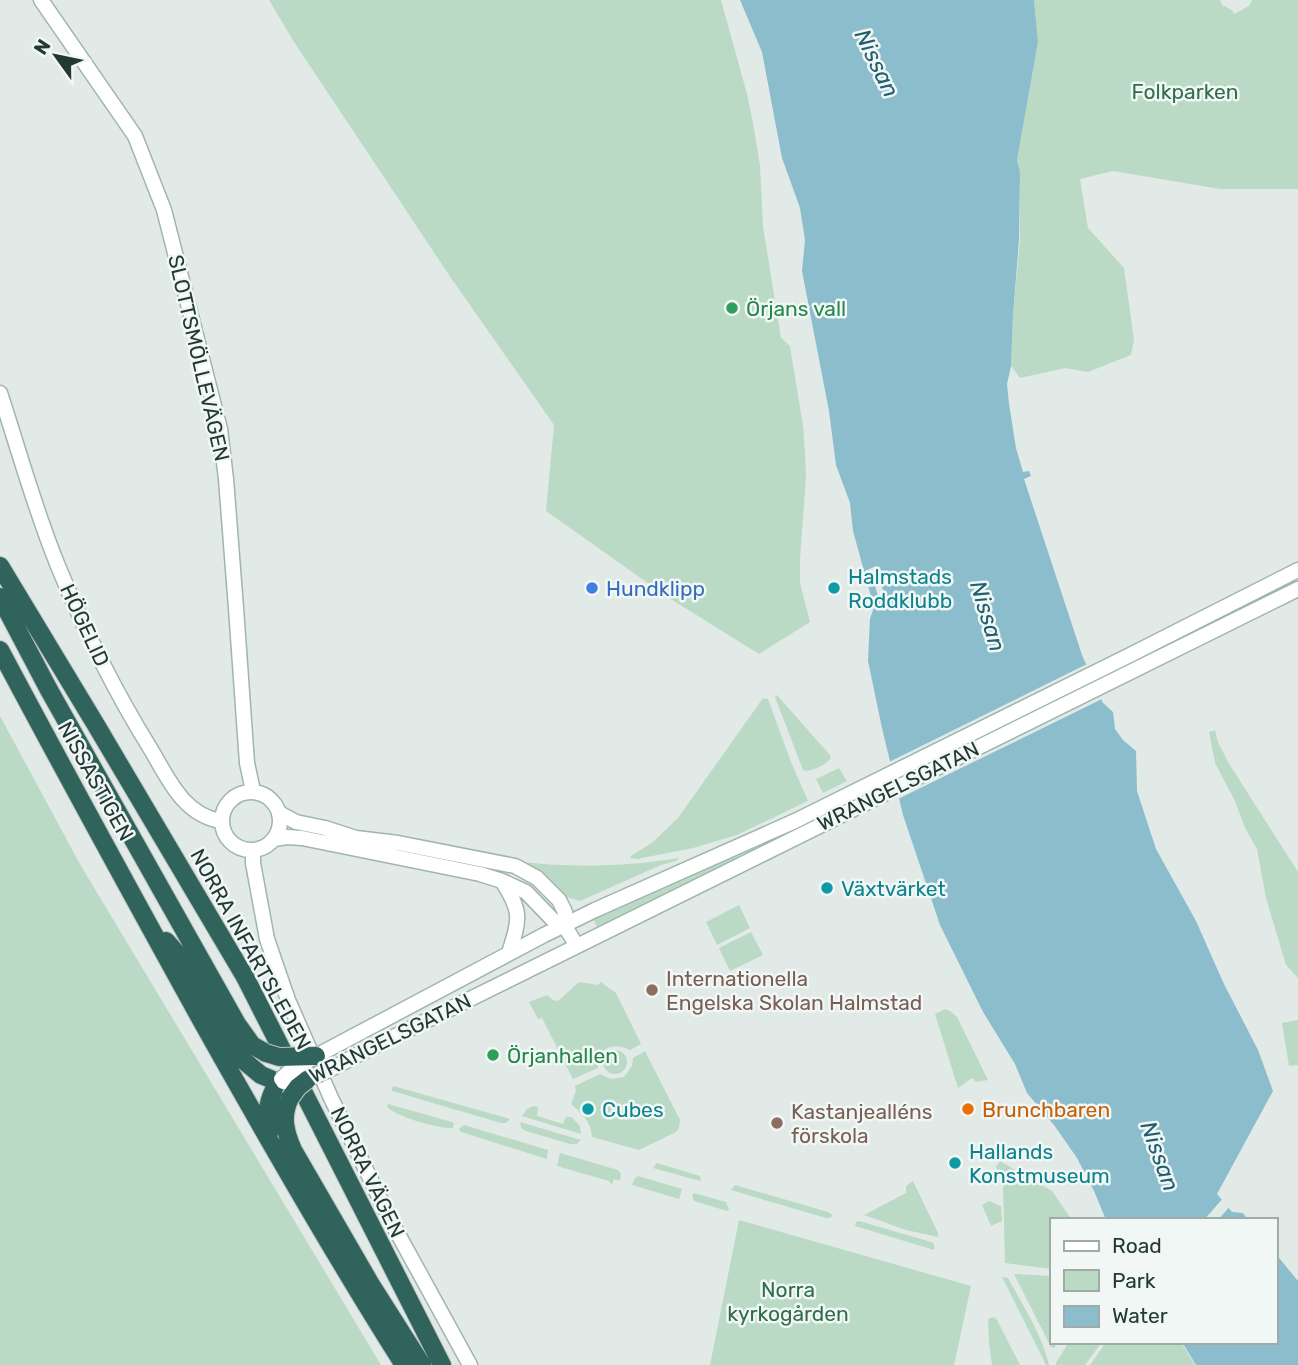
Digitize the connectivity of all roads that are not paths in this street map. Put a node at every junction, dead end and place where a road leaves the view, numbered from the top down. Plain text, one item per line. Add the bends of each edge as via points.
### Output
1 (41, 0) edge
2 (0, 393) edge
3 (0, 566) edge
4 (1298, 570) edge
5 (1298, 589) edge
6 (0, 597) edge
7 (0, 650) edge
8 (1136, 661) junction
9 (253, 791) junction
10 (854, 800) junction
11 (279, 813) junction
12 (221, 821) junction
13 (274, 839) junction
14 (253, 850) junction
15 (502, 881) junction
16 (564, 925) junction
17 (153, 934) junction
18 (576, 946) junction
19 (509, 953) junction
20 (316, 1056) junction
21 (307, 1080) joint
22 (283, 1085) junction
23 (271, 1143) junction
24 (404, 1365) edge
25 (422, 1365) edge
26 (442, 1365) edge
27 (470, 1365) edge

1 - 9 street, SLOTTSMÖLLEVÄGEN via 135,136 164,210 220,429
2 - 12 street, HÖGELID via 58,565 122,703 186,804
3 - 26 highway, NORRA INFARTSLEDEN via 245,977
4 - 8 street, WRANGELSGATAN
5 - 8 street, WRANGELSGATAN
6 - 20 highway, bridge via 246,1038 266,1054
7 - 17 highway, NISSASTIGEN
8 - 10 street, WRANGELSGATAN
9 - 11 street via 267,796
9 - 12 street via 228,802
10 - 16 street, WRANGELSGATAN
10 - 18 street, WRANGELSGATAN
11 - 13 street via 280,827
11 - 16 street via 356,838 514,866 537,878 559,900 565,912
12 - 14 street via 233,845
13 - 14 street
13 - 15 street via 303,838
14 - 27 street, NORRA VÄGEN via 267,939 288,999 393,1223
15 - 16 street via 526,892 554,921
15 - 19 street via 518,909
16 - 18 street
16 - 19 street, WRANGELSGATAN
17 - 22 highway via 165,940 188,966 243,1060
17 - 23 highway
18 - 21 street, WRANGELSGATAN, bridge
19 - 20 street, WRANGELSGATAN
20 - 22 street, WRANGELSGATAN, bridge via 290,1071
21 - 22 highway, bridge via 298,1087
22 - 23 highway via 267,1108
22 - 25 highway via 286,1133 293,1150
23 - 24 highway

